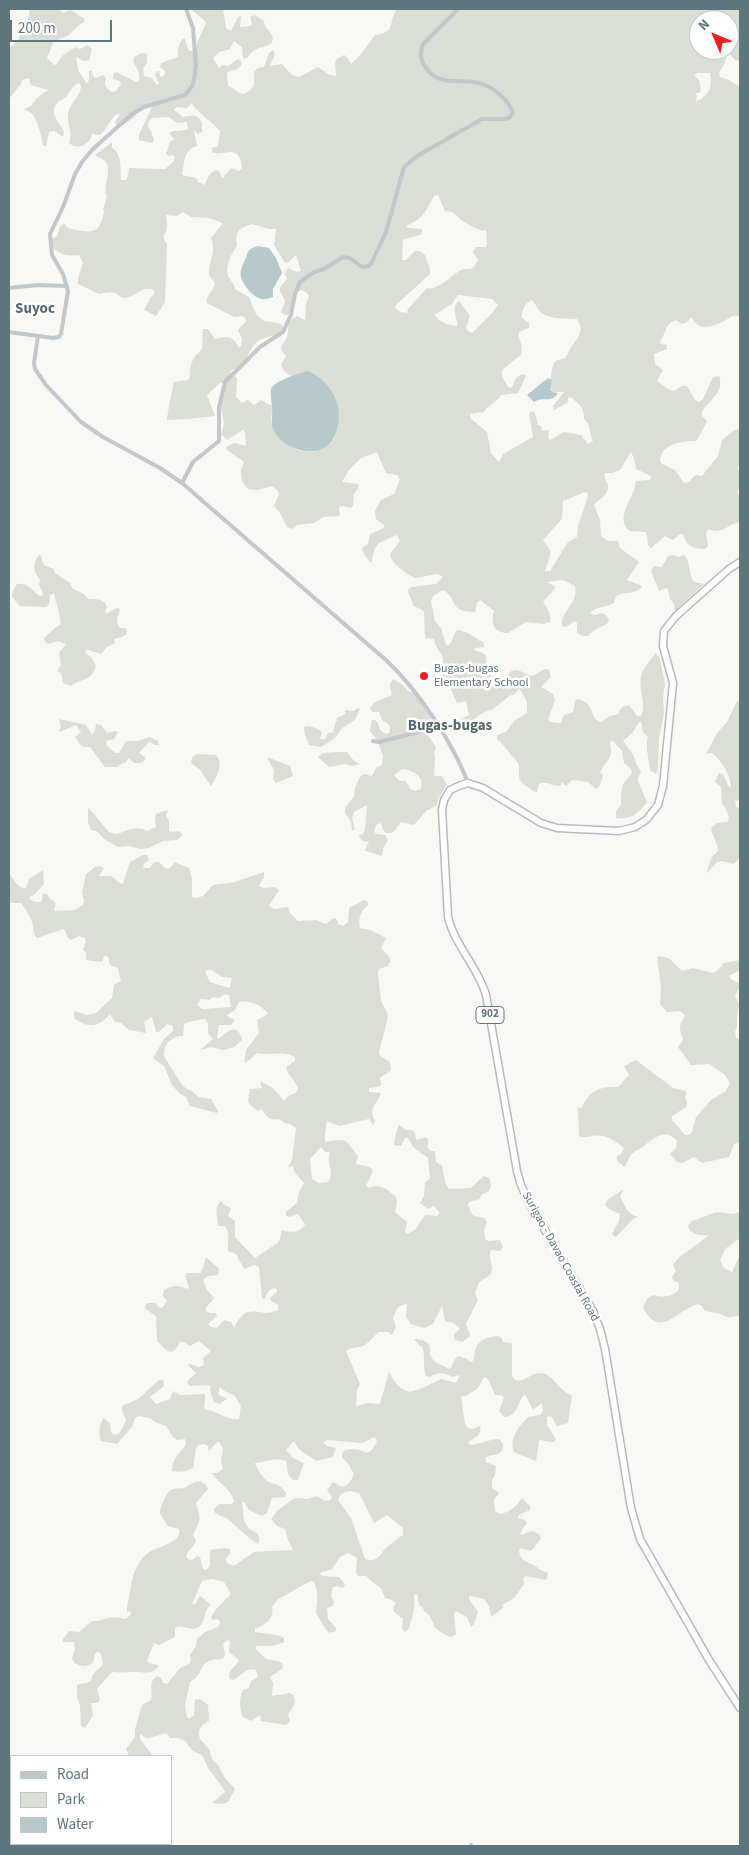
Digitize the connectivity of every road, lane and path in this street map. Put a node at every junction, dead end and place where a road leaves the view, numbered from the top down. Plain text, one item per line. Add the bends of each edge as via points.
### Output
1 (186, 9) edge
2 (458, 9) edge
3 (67, 286) junction
4 (9, 288) edge
5 (9, 332) edge
6 (38, 336) junction
7 (182, 483) junction
8 (740, 562) edge
9 (438, 727) junction
10 (373, 741) dead end
11 (468, 783) junction
12 (740, 1708) edge

1 - 3 street via 193,28 196,66 190,90 185,95 144,107 132,114 93,149 75,174 50,236 52,255
2 - 7 street via 423,44 420,51 425,66 443,80 480,83 490,88 512,108 512,115 505,119 482,119 404,166 386,232 371,265 364,267 350,258 341,258 298,284 283,332 260,347 223,385 219,440 193,462
3 - 4 street
3 - 6 street via 61,334 58,337
5 - 6 street
6 - 7 street via 35,369 81,422
7 - 9 street via 387,661
8 - 11 highway via 729,568 676,616 664,632 663,646 672,684 663,786 658,806 646,820 619,831 557,828
9 - 10 street
9 - 11 street
11 - 12 highway, Surigao - Davao Coastal Road / 902 via 450,790 443,804 446,908 453,933 479,976 486,995 518,1178 598,1324 631,1508 640,1539

